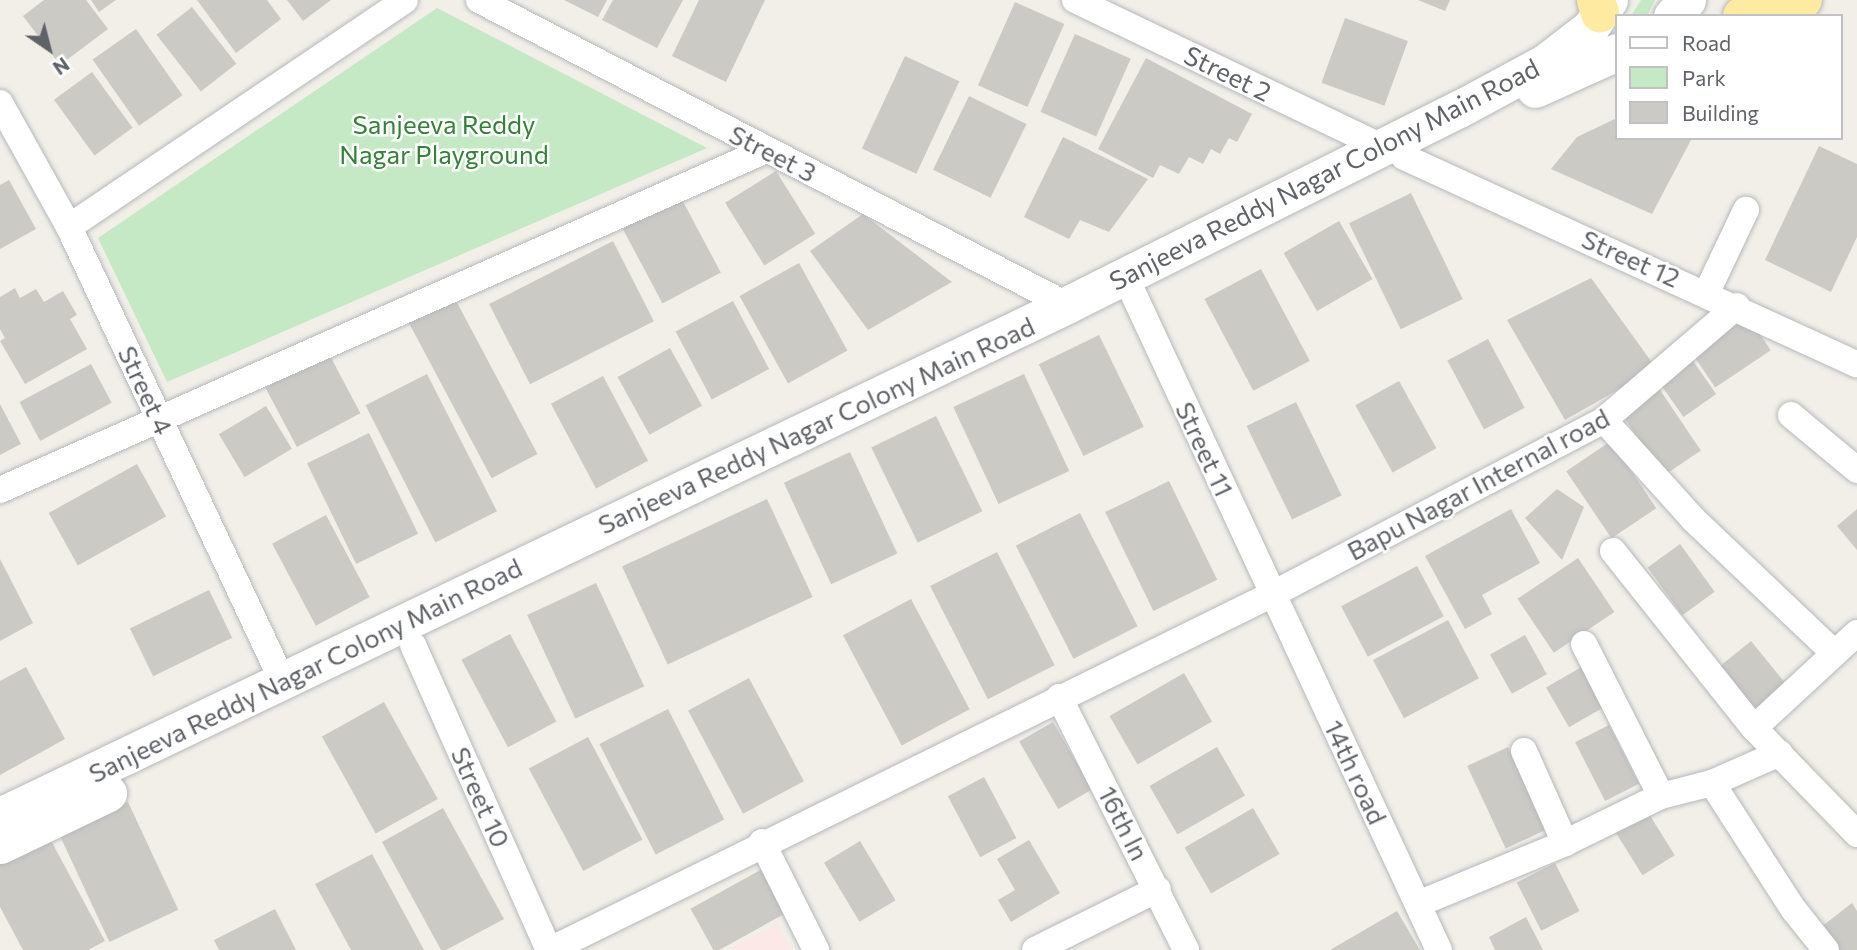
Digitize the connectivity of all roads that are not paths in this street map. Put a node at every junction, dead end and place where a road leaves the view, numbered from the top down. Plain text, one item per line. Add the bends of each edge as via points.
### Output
1 (405, 0) edge
2 (479, 0) edge
3 (1075, 0) edge
4 (1687, 0) edge
5 (1803, 0) edge
6 (1599, 10) edge
7 (1674, 14) edge
8 (1750, 14) edge
9 (1616, 51) edge
10 (1616, 53) edge
11 (0, 103) edge
12 (766, 150) junction
13 (1393, 152) junction
14 (1746, 210) dead end
15 (69, 227) junction
16 (1707, 292) junction
17 (1136, 298) junction
18 (1067, 305) junction
19 (1737, 306) junction
20 (1857, 364) edge
21 (1791, 415) dead end
22 (159, 418) junction
23 (1604, 420) junction
24 (1857, 470) edge
25 (0, 490) edge
26 (1613, 551) dead end
27 (1273, 594) junction
28 (1584, 644) dead end
29 (1849, 644) edge
30 (413, 645) junction
31 (283, 682) junction
32 (1059, 697) junction
33 (1754, 728) junction
34 (1524, 751) dead end
35 (1780, 753) junction
36 (1712, 783) junction
37 (1661, 796) junction
38 (0, 816) edge
39 (1857, 834) edge
40 (762, 842) junction
41 (1565, 843) junction
42 (0, 845) edge
43 (1158, 889) junction
44 (1418, 904) junction
45 (550, 950) edge
46 (816, 950) edge
47 (1035, 950) edge
48 (1186, 950) edge
49 (1439, 950) edge
50 (1826, 950) edge

1 - 15 street
2 - 12 street, Street 3
3 - 13 street, Street 2
4 - 7 main road
5 - 8 highway
6 - 9 main road
6 - 13 main road, Sanjeeva Reddy Nagar Colony Main Road via 1546,62
10 - 13 main road, Sanjeeva Reddy Nagar Colony Main Road
11 - 15 street, Street 4
12 - 18 street, Street 3
12 - 22 street
13 - 16 street, Street 12
13 - 17 main road, Sanjeeva Reddy Nagar Colony Main Road
13 - 18 main road, Sanjeeva Reddy Nagar Colony Main Road
14 - 16 street
15 - 22 street, Street 4
16 - 19 street, Street 12
17 - 27 street, Street 11
17 - 30 main road, Sanjeeva Reddy Nagar Colony Main Road
18 - 31 main road, Sanjeeva Reddy Nagar Colony Main Road
19 - 20 street, Street 12
19 - 23 street, Bapu Nagar Internal road
21 - 24 street
22 - 25 street
22 - 31 street, Street 4
23 - 27 street, Bapu Nagar Internal road
23 - 29 street via 1693,519
26 - 33 street
27 - 32 street, Bapu Nagar Internal road
27 - 44 street, 14th road
28 - 37 street
29 - 33 street
30 - 42 main road, Sanjeeva Reddy Nagar Colony Main Road
30 - 45 street, Street 10
31 - 38 main road, Sanjeeva Reddy Nagar Colony Main Road
32 - 40 street, Bapu Nagar Internal road
32 - 43 street, 16th ln
33 - 35 street
34 - 41 street
35 - 36 street
35 - 39 street
36 - 37 street
36 - 50 street via 1794,910
37 - 41 street
40 - 45 street, Bapu Nagar Internal road
40 - 46 street
41 - 44 street
43 - 47 street
43 - 48 street, 16th ln
44 - 49 street, 14th road

